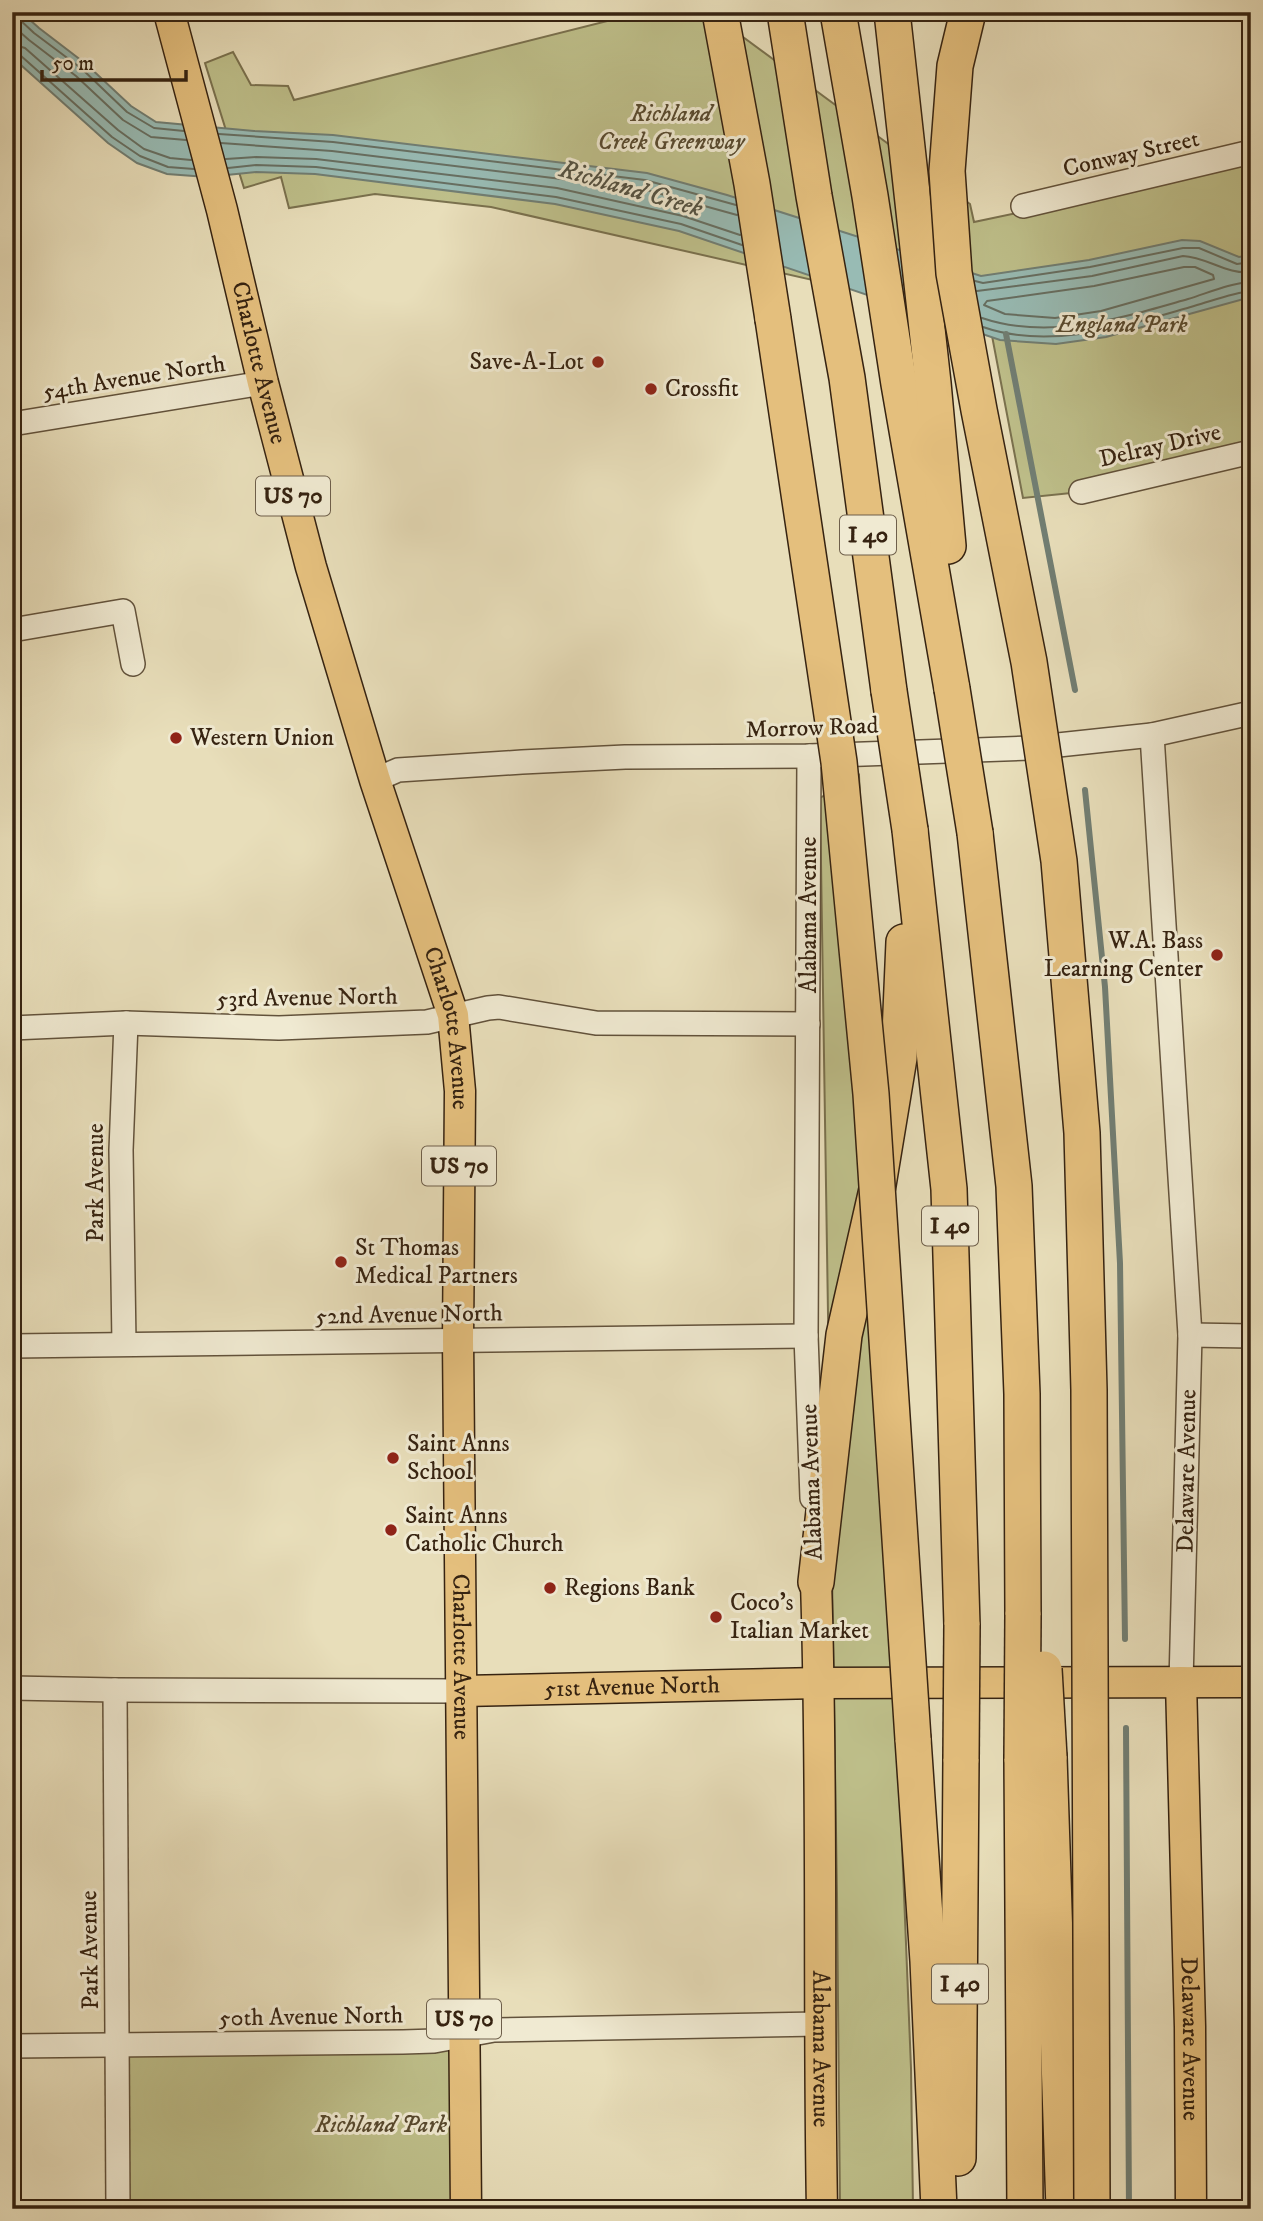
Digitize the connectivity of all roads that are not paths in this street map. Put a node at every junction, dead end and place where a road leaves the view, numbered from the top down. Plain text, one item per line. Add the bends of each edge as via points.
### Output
1 (169, 12) edge
2 (720, 12) edge
3 (741, 12) edge
4 (785, 12) edge
5 (838, 12) edge
6 (892, 12) edge
7 (968, 12) edge
8 (1251, 152) edge
9 (752, 184) junction
10 (1023, 206) dead end
11 (263, 383) junction
12 (12, 424) edge
13 (1251, 452) edge
14 (1081, 492) dead end
15 (12, 630) edge
16 (133, 664) dead end
17 (957, 689) junction
18 (1251, 713) edge
19 (1152, 735) junction
20 (809, 756) junction
21 (375, 780) junction
22 (910, 830) junction
23 (453, 1015) junction
24 (126, 1023) junction
25 (808, 1024) junction
26 (12, 1028) edge
27 (1190, 1335) junction
28 (806, 1336) junction
29 (1251, 1336) edge
30 (458, 1340) junction
31 (124, 1343) junction
32 (12, 1346) edge
33 (816, 1582) junction
34 (1181, 1682) junction
35 (1251, 1682) edge
36 (819, 1683) junction
37 (12, 1688) edge
38 (114, 1690) junction
39 (461, 1690) junction
40 (1036, 1758) junction
41 (819, 2024) junction
42 (464, 2036) junction
43 (117, 2045) junction
44 (12, 2046) edge
45 (118, 2209) edge
46 (466, 2209) edge
47 (822, 2209) edge
48 (939, 2209) edge
49 (958, 2209) edge
50 (1025, 2209) edge
51 (1064, 2209) edge
52 (1092, 2209) edge
53 (1191, 2209) edge

1 - 11 main road, Charlotte Avenue / US 70
2 - 9 highway
3 - 9 highway
4 - 22 highway, I 40, bridge via 847,378
5 - 17 highway, I 40 via 899,384
6 - 17 highway via 933,383
7 - 52 highway, bridge via 955,66 947,171 954,274 1035,702 1059,861 1082,1133 1089,1390
8 - 10 street, Conway Street
9 - 48 highway, bridge via 839,762 871,1094 928,1961
11 - 12 street, 54th Avenue North
11 - 21 main road, Charlotte Avenue / US 70 via 311,567
13 - 14 street, Delray Drive
15 - 16 street via 123,611
17 - 40 highway, I 40, bridge via 1014,1186
18 - 19 street, Morrow Road
19 - 20 street, Morrow Road via 1030,748
19 - 27 street, Delaware Avenue
20 - 21 street, Morrow Road via 522,762 398,770
20 - 25 street, Alabama Avenue
21 - 23 main road, Charlotte Avenue / US 70
22 - 33 highway via 899,1058 878,1185 844,1335
22 - 49 highway, I 40, bridge via 949,1189 962,1625
23 - 24 street, 53rd Avenue North via 432,1022 279,1028
23 - 25 street, 53rd Avenue North via 508,1007 596,1023
23 - 30 main road, Charlotte Avenue / US 70 via 460,1091
24 - 26 street, 53rd Avenue North
24 - 31 street, Park Avenue via 121,1150
25 - 28 street, Alabama Avenue
27 - 29 street
27 - 34 street, Delaware Avenue
28 - 30 street, 52nd Avenue North
28 - 33 street, Alabama Avenue
30 - 31 street, 52nd Avenue North
30 - 39 main road, Charlotte Avenue / US 70
31 - 32 street, 52nd Avenue North
33 - 36 main road, Alabama Avenue
34 - 35 main road, 51st Avenue North
34 - 36 main road, 51st Avenue North
34 - 53 main road, Delaware Avenue
36 - 39 main road, 51st Avenue North
36 - 41 main road, Alabama Avenue
37 - 38 street, 51st Avenue North
38 - 39 street, 51st Avenue North
38 - 43 street, Park Avenue
39 - 42 main road, Charlotte Avenue / US 70
40 - 50 highway, I 40
40 - 51 highway
41 - 42 street, 50th Avenue North via 495,2030
41 - 47 main road, Alabama Avenue
42 - 43 street, 50th Avenue North via 402,2042
42 - 46 main road, Charlotte Avenue / US 70
43 - 44 street, 50th Avenue North
43 - 45 street, Park Avenue

